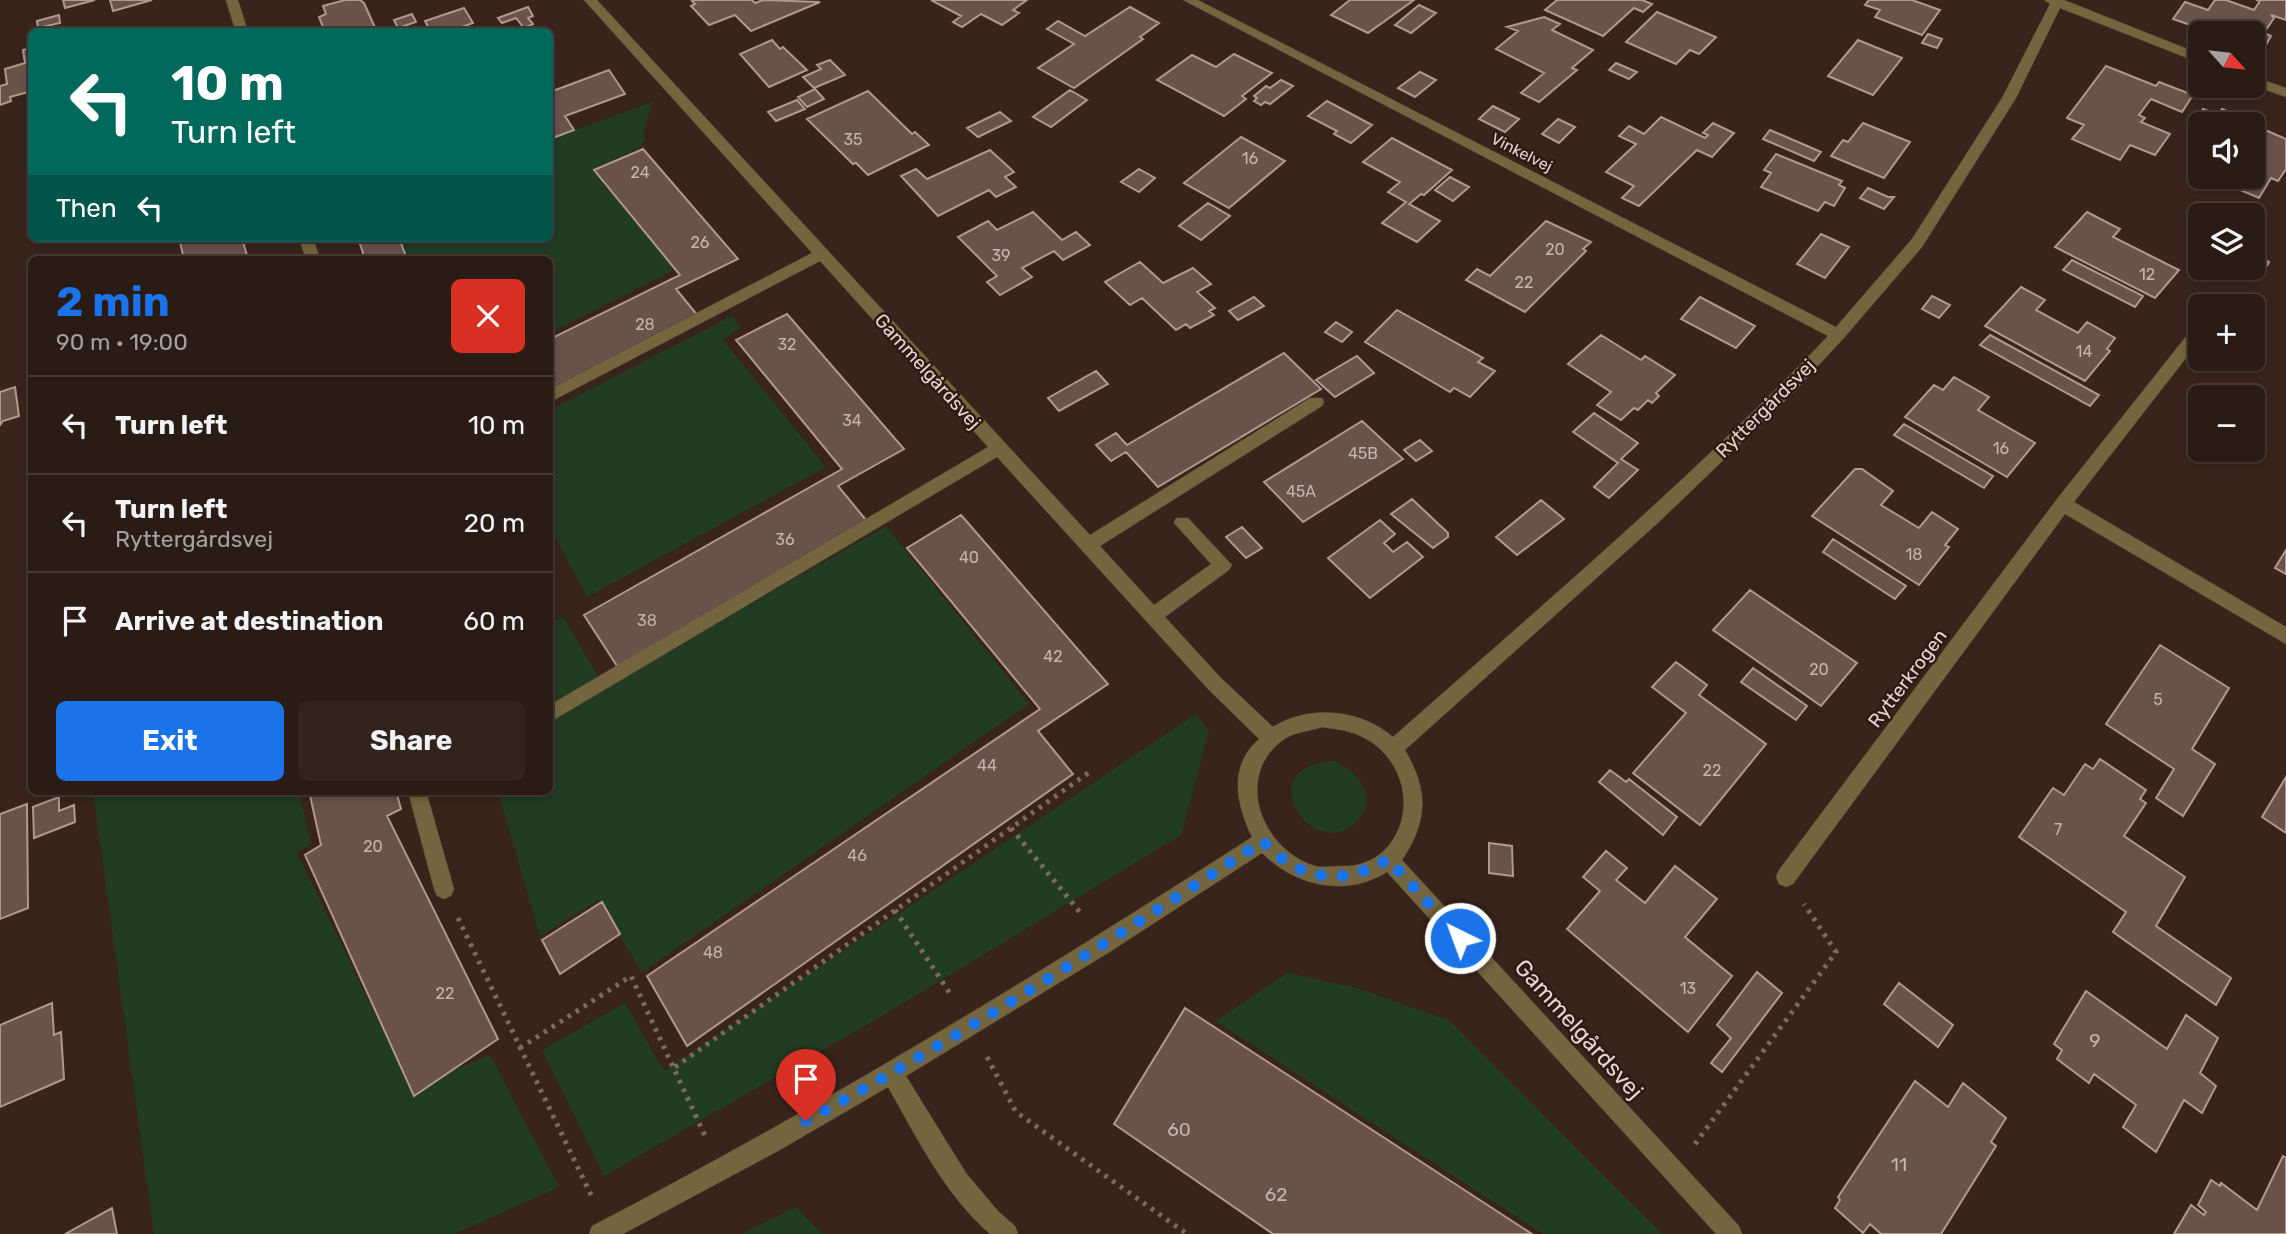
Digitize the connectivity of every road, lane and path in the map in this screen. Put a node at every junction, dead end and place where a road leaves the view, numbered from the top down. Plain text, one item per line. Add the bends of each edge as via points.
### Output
1 (232, 0) edge
2 (590, 0) edge
3 (1189, 0) edge
4 (2055, 1) edge
5 (241, 28) edge
6 (2188, 54) edge
7 (2265, 85) edge
8 (2286, 93) edge
9 (822, 254) junction
10 (1838, 335) junction
11 (2188, 344) edge
12 (553, 394) edge
13 (1316, 402) dead end
14 (999, 448) junction
15 (2063, 504) junction
16 (1182, 523) dead end
17 (1088, 545) junction
18 (1152, 615) junction
19 (2286, 636) edge
20 (553, 712) edge
21 (1270, 737) junction
22 (1393, 749) junction
23 (1091, 771) dead end
24 (417, 795) edge
25 (1011, 828) junction
26 (1263, 841) junction
27 (1388, 859) junction
28 (1786, 877) joint
29 (444, 889) joint
30 (895, 910) junction
31 (1106, 944) junction
32 (971, 1027) junction
33 (520, 1048) junction
34 (675, 1067) junction
35 (893, 1074) junction
36 (719, 1169) junction
37 (1674, 1173) junction
38 (604, 1232) edge
39 (1007, 1234) edge
40 (1187, 1234) edge
41 (1731, 1234) edge

1 - 5 street
2 - 9 street, Gammelgårdsvej
3 - 10 street, Vinkelvej
4 - 6 street
4 - 10 street, Ryttergårdsvej via 2009,98 1939,210 1917,243
7 - 8 street
9 - 12 street
9 - 14 street, Gammelgårdsvej
10 - 22 street, Ryttergårdsvej via 1654,516
11 - 15 street, Rytterkrogen
13 - 17 street
14 - 17 street, Gammelgårdsvej
14 - 20 street
15 - 19 street
15 - 28 street, Rytterkrogen
16 - 18 street via 1223,565
17 - 18 street, Gammelgårdsvej
18 - 21 street, Gammelgårdsvej
21 - 22 street via 1303,721 1332,720 1361,727
21 - 26 street via 1247,775 1245,797
22 - 27 street via 1406,766 1415,806 1403,844
23 - 25 path
24 - 29 street
25 - 30 path
25 - 31 path
26 - 27 street via 1276,856 1314,874 1354,876
26 - 31 street
27 - 37 street, Gammelgårdsvej
28 - 37 path via 1836,952
29 - 33 path
30 - 32 path
30 - 34 path
31 - 32 street
32 - 35 street
32 - 40 path via 1016,1112
33 - 34 path via 631,976
33 - 38 path
34 - 36 path
35 - 36 street
35 - 39 street via 941,1157
36 - 38 street
37 - 41 street, Gammelgårdsvej

